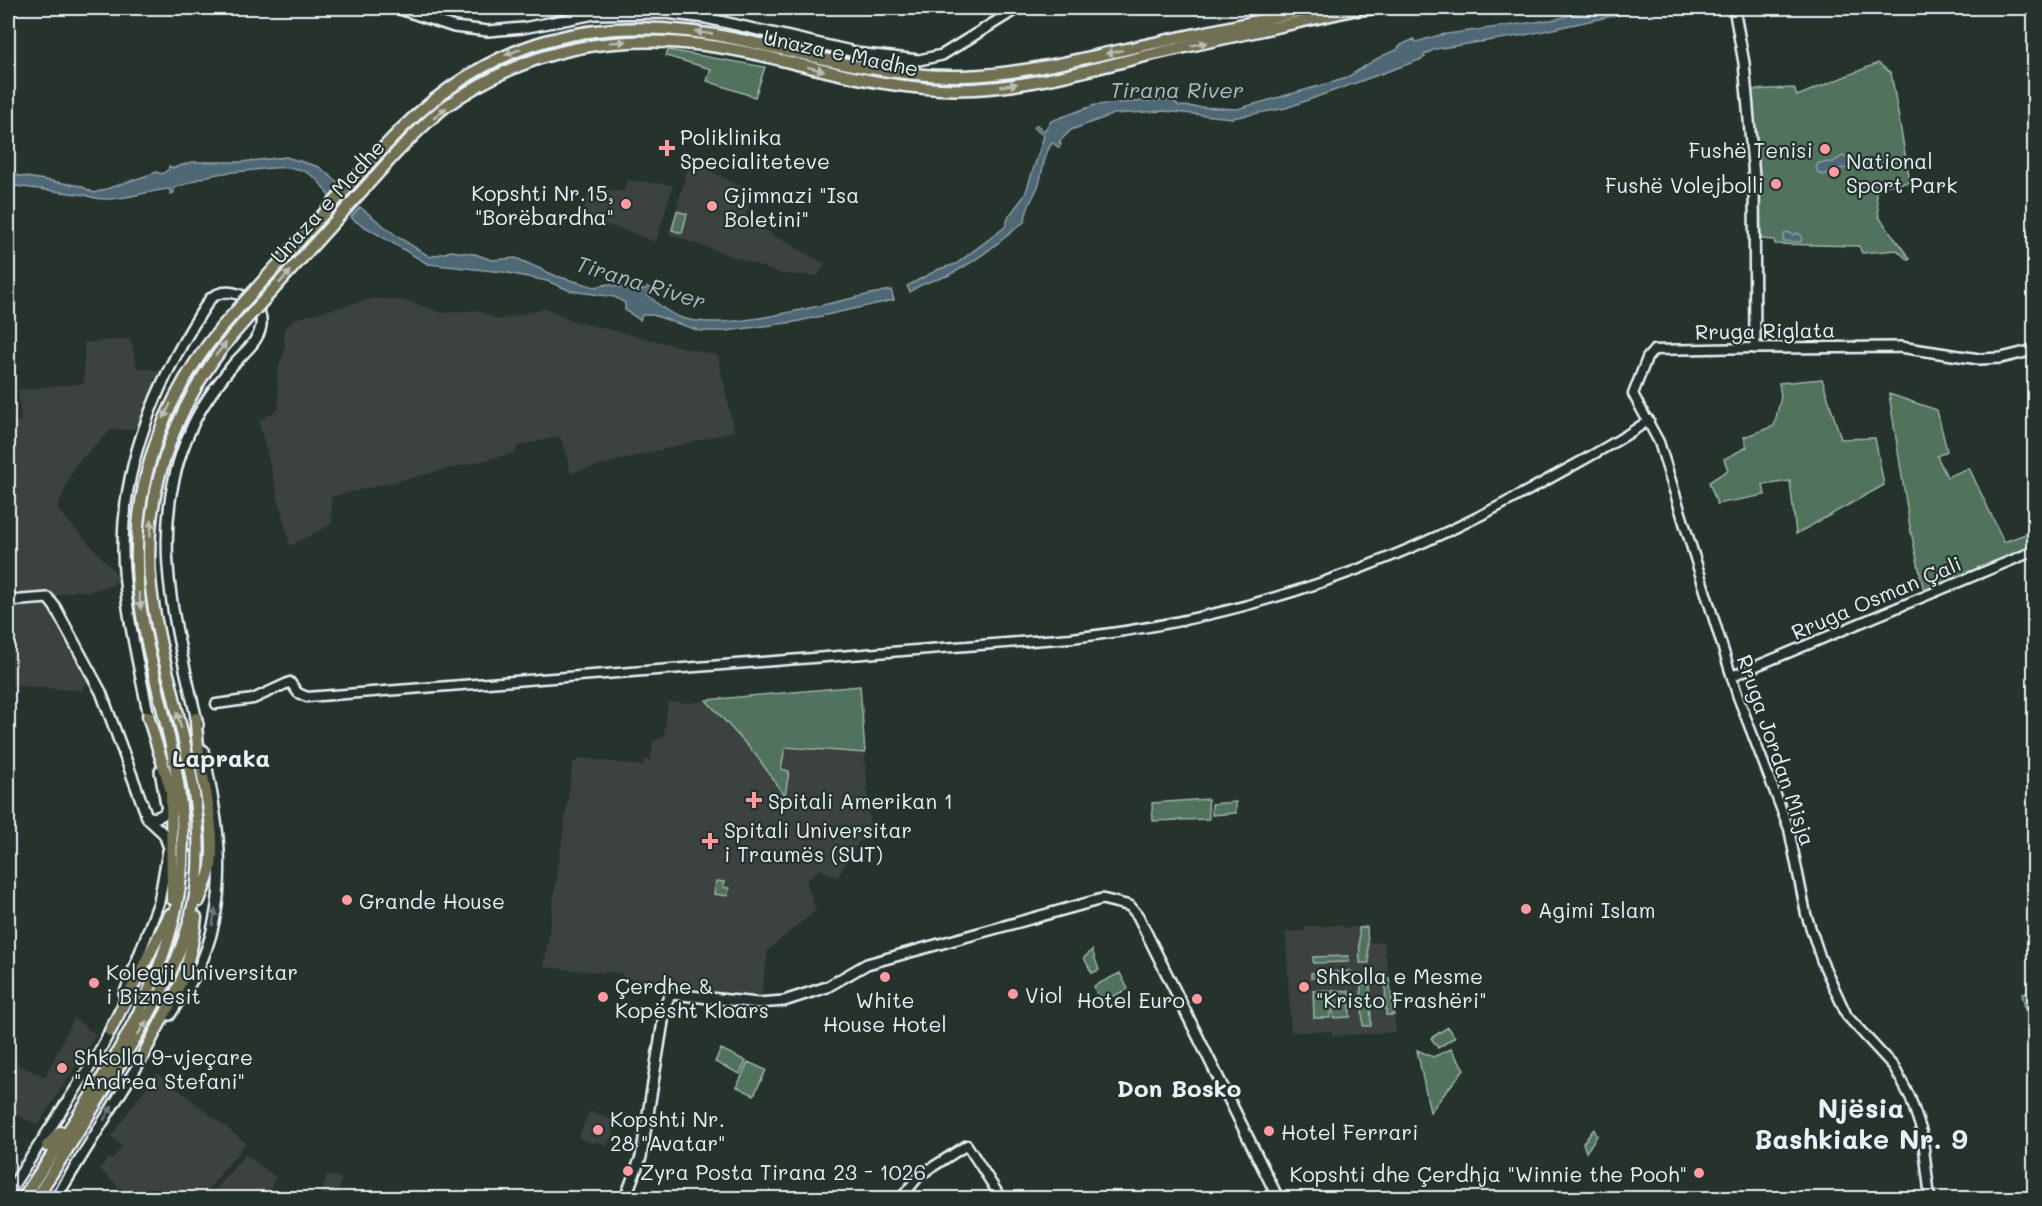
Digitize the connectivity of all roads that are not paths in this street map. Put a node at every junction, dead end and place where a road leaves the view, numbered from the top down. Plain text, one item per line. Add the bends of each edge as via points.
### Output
1 (397, 8) edge
2 (1018, 8) edge
3 (1314, 8) edge
4 (1362, 8) edge
5 (1376, 8) edge
6 (419, 11) edge
7 (1735, 11) edge
8 (1342, 12) junction
9 (1755, 348) junction
10 (2034, 350) edge
11 (1649, 420) junction
12 (1655, 433) joint
13 (2034, 550) edge
14 (8, 601) edge
15 (1732, 676) junction
16 (216, 704) dead end
17 (148, 716) junction
18 (196, 718) junction
19 (196, 805) junction
20 (167, 807) junction
21 (147, 817) junction
22 (183, 824) junction
23 (168, 845) junction
24 (172, 899) junction
25 (199, 901) junction
26 (170, 914) junction
27 (196, 917) junction
28 (176, 963) junction
29 (141, 1008) junction
30 (110, 1031) junction
31 (143, 1056) junction
32 (92, 1092) junction
33 (91, 1114) junction
34 (48, 1128) junction
35 (47, 1146) tunnel mouth
36 (68, 1161) tunnel mouth
37 (8, 1193) edge
38 (10, 1198) edge
39 (23, 1198) edge
40 (36, 1198) edge
41 (55, 1198) edge
42 (625, 1198) edge
43 (901, 1198) edge
44 (1001, 1198) edge
45 (1278, 1198) edge
46 (1930, 1198) edge

1 - 6 main road
2 - 6 main road via 942,55 919,60 864,54 706,18 665,13 596,14 514,30 473,30 454,27
3 -> 22 highway, Unaza e Madhe, bridge via 1071,61 967,76 872,69 674,28 631,27 595,30 524,48 471,72 385,146 236,311 199,355 165,415 146,473 137,529 137,578 177,768
4 - 8 highway, Unaza e Madhe
5 - 8 highway
7 - 9 main road via 1744,63 1754,177
19 -> 8 highway, Unaza e Madhe, bridge via 155,619 150,576 150,536 159,479 175,427 205,370 246,321 397,152 443,109 483,82 540,58 595,44 660,41 706,45 873,83 975,89 1074,73
9 - 10 main road, Rruga Riglata via 1900,347 1969,358 2001,358
9 - 11 street, Rruga Riglata via 1654,350 1633,394
11 - 12 street, Rruga Riglata
11 - 16 street via 1515,499 1405,553 1292,594 1166,625 1071,638 307,697 290,682 253,699
12 - 15 street, Rruga Jordan Misja
13 - 15 street, Rruga Osman Çali
14 - 21 main road via 48,598 56,607 100,692
15 - 46 street, Rruga Jordan Misja via 1789,830 1806,914 1821,959 1847,1016 1894,1067 1910,1097 1922,1132
17 - 18 main road via 125,577 123,522 127,488 142,429 162,383 210,299 229,292 255,304 260,313 260,331 216,386 190,430 175,469 165,531 167,572
17 - 20 main road
17 - 24 highway via 171,791
18 - 25 highway via 211,851 209,873
31 -> 18 main road via 196,972 213,922 221,868 218,819
19 - 25 highway via 203,838
19 - 28 highway, Unaza e Madhe via 196,883
20 - 21 main road via 159,817
20 - 23 main road
21 - 23 main road via 164,834
22 - 24 highway
22 - 29 highway, Unaza e Madhe via 181,878 173,923
23 - 30 main road via 159,902
24 - 26 highway
25 - 27 highway
26 - 29 highway
26 - 30 highway
27 - 28 highway via 188,944
27 - 31 highway via 184,979
33 -> 28 highway, Unaza e Madhe via 154,1009
29 - 32 highway, Unaza e Madhe
30 - 34 main road
41 -> 31 main road
32 - 35 highway
32 - 39 highway, Unaza e Madhe
33 - 36 highway
33 - 40 highway, Unaza e Madhe
34 - 37 main road
34 - 38 main road
42 - 45 main road via 641,1157 668,996 679,993 758,1003 784,1001 827,987 861,967 885,959 1095,899 1130,906 1138,916
43 - 44 street via 921,1175 967,1145

